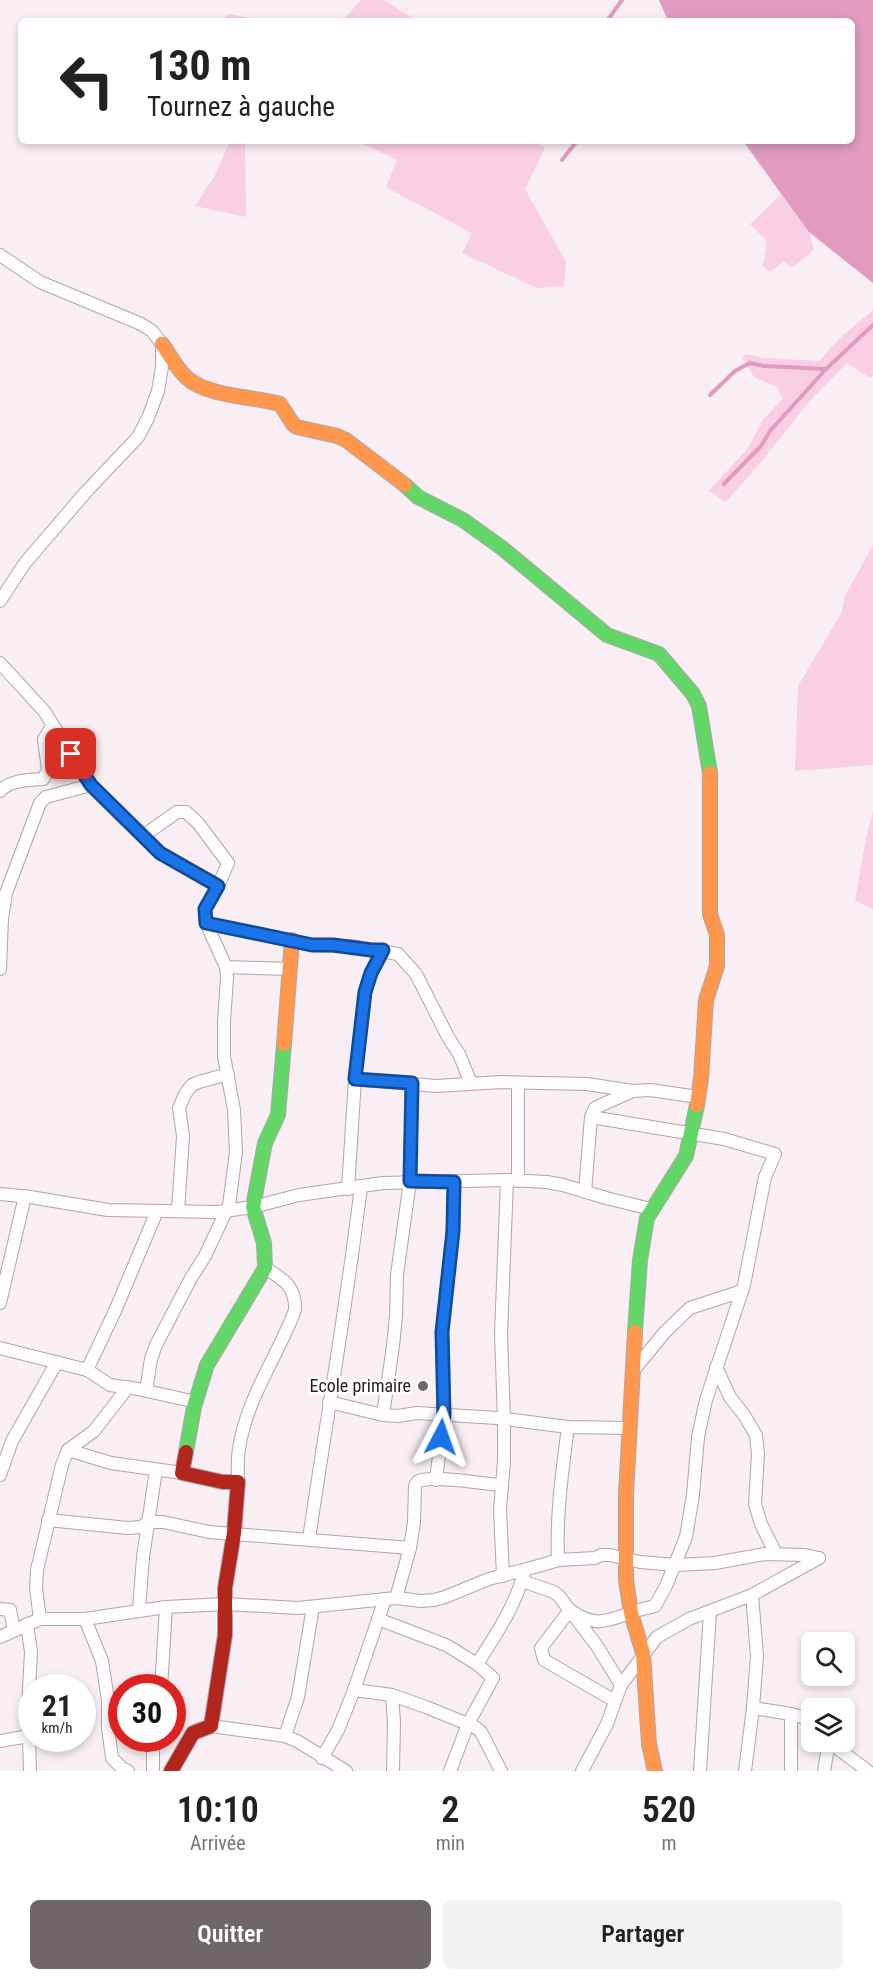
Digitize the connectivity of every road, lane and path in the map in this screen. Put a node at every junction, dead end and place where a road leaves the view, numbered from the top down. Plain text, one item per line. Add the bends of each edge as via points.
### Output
1 (0, 255) edge
2 (162, 344) junction
3 (0, 601) edge
4 (0, 663) edge
5 (52, 725) junction
6 (91, 785) junction
7 (0, 791) edge
8 (143, 836) junction
9 (218, 886) junction
10 (206, 923) junction
11 (0, 939) edge
12 (292, 940) junction
13 (383, 950) junction
14 (226, 967) junction
15 (0, 969) edge
16 (290, 969) junction
17 (228, 1074) junction
18 (355, 1079) junction
19 (412, 1083) junction
20 (471, 1083) junction
21 (518, 1083) junction
22 (633, 1091) junction
23 (698, 1097) junction
24 (591, 1117) junction
25 (692, 1134) junction
26 (410, 1181) junction
27 (513, 1181) junction
28 (454, 1182) junction
29 (361, 1186) junction
30 (348, 1189) junction
31 (585, 1192) junction
32 (0, 1194) edge
33 (25, 1196) junction
34 (253, 1207) junction
35 (651, 1209) junction
36 (157, 1211) junction
37 (178, 1211) junction
38 (227, 1211) junction
39 (265, 1268) junction
40 (742, 1291) junction
41 (0, 1303) edge
42 (0, 1348) edge
43 (57, 1362) junction
44 (716, 1367) junction
45 (87, 1370) junction
46 (632, 1372) junction
47 (128, 1387) junction
48 (146, 1391) junction
49 (196, 1402) junction
50 (329, 1402) junction
51 (383, 1415) junction
52 (444, 1415) junction
53 (504, 1419) junction
54 (568, 1427) junction
55 (629, 1428) junction
56 (69, 1450) junction
57 (156, 1470) junction
58 (182, 1473) junction
59 (0, 1475) edge
60 (436, 1480) junction
61 (238, 1482) junction
62 (502, 1485) junction
63 (48, 1521) junction
64 (149, 1522) junction
65 (234, 1533) junction
66 (309, 1539) junction
67 (410, 1548) junction
68 (776, 1554) junction
69 (558, 1560) junction
70 (627, 1560) junction
71 (676, 1564) junction
72 (502, 1576) junction
73 (523, 1576) junction
74 (752, 1594) junction
75 (390, 1598) junction
76 (225, 1604) junction
77 (166, 1607) junction
78 (313, 1607) junction
79 (0, 1609) edge
80 (139, 1610) junction
81 (570, 1610) junction
82 (710, 1612) junction
83 (631, 1613) junction
84 (40, 1618) junction
85 (85, 1619) junction
86 (378, 1619) junction
87 (27, 1624) junction
88 (14, 1630) junction
89 (0, 1637) edge
90 (643, 1653) junction
91 (477, 1664) junction
92 (30, 1674) edge
93 (162, 1674) edge
94 (621, 1685) junction
95 (354, 1690) junction
96 (392, 1695) junction
97 (615, 1701) junction
98 (753, 1708) junction
99 (791, 1714) junction
100 (801, 1717) edge
101 (468, 1724) junction
102 (211, 1726) junction
103 (285, 1736) junction
104 (18, 1738) edge
105 (0, 1741) edge
106 (29, 1752) edge
107 (153, 1752) edge
108 (827, 1752) edge
109 (842, 1752) edge
110 (322, 1758) junction
111 (30, 1771) edge
112 (128, 1771) edge
113 (153, 1771) edge
114 (171, 1771) edge
115 (346, 1771) edge
116 (393, 1771) edge
117 (450, 1771) edge
118 (501, 1771) edge
119 (582, 1771) edge
120 (655, 1771) edge
121 (700, 1771) edge
122 (745, 1771) edge
123 (791, 1771) edge
124 (824, 1771) edge
125 (868, 1771) edge

1 - 2 street via 40,282 141,324
2 - 3 street via 158,391 138,437 26,563
2 - 23 street via 196,385 280,404 297,427 346,440 418,497 463,520 502,548 607,635 659,654 693,694 699,706 711,779 710,914 718,951 706,1000
4 - 5 street
5 - 6 street
5 - 7 street via 44,739 48,770 43,779 4,786
6 - 8 street
6 - 11 street via 46,797 40,803 6,893
8 - 9 street via 160,853
8 - 9 street via 177,812 186,812 228,863
9 - 10 street via 205,909
10 - 12 street
10 - 14 street
11 - 15 street
12 - 13 street
12 - 16 street
13 - 18 street via 365,992
13 - 20 street via 398,954 416,974
14 - 16 street
14 - 17 street via 224,1040
16 - 34 street via 278,1115 265,1143
17 - 37 street via 192,1085 179,1108 183,1136
17 - 38 street via 236,1152
18 - 19 street
18 - 30 street
19 - 20 street
19 - 26 street
20 - 21 street
21 - 22 street via 586,1084
21 - 27 street
22 - 23 street
22 - 24 street via 599,1106
23 - 25 street
24 - 25 street
24 - 31 street
25 - 35 street via 686,1156
25 - 40 street via 775,1154 765,1177
26 - 28 street
26 - 29 street
26 - 51 street
27 - 28 street
27 - 31 street via 547,1182
27 - 53 street via 501,1334
28 - 52 street via 442,1332
29 - 30 street
29 - 50 street
30 - 34 street via 299,1195
31 - 35 street
32 - 33 street
33 - 36 street via 108,1210
33 - 41 street
34 - 38 street
34 - 39 street via 264,1243
35 - 46 street via 640,1260
36 - 37 street
36 - 45 street
37 - 38 street
38 - 48 street via 156,1345
39 - 49 street via 207,1365
39 - 61 street via 286,1280 296,1298 295,1310 245,1424
40 - 44 street
40 - 46 street via 690,1308
42 - 43 street
43 - 45 street
43 - 59 street via 12,1441
44 - 68 street via 730,1397 756,1435 755,1504
44 - 71 street via 698,1437 686,1537
45 - 47 street via 110,1385
46 - 55 street
47 - 48 street
47 - 56 street via 94,1431
48 - 49 street
49 - 58 street
50 - 51 street
50 - 66 street
51 - 52 street
52 - 53 street
52 - 60 street
53 - 54 street
53 - 62 street
54 - 55 street
54 - 69 street via 560,1490
55 - 70 street
56 - 57 street via 111,1463
56 - 63 street
57 - 58 street
57 - 64 street
58 - 61 street
60 - 62 street
60 - 67 street via 420,1480 415,1486
61 - 65 street
62 - 72 street
63 - 64 street via 128,1528
63 - 84 street via 37,1570
64 - 65 street
64 - 80 street
65 - 66 street
65 - 76 street
66 - 67 street
67 - 75 street
68 - 71 street
68 - 74 street via 819,1558
69 - 70 street via 610,1555
69 - 73 street
70 - 71 street
70 - 83 street
71 - 83 street via 659,1601
72 - 73 street
72 - 75 street via 434,1600
73 - 81 street via 554,1592
73 - 91 street via 498,1631
74 - 82 street
74 - 98 street via 757,1656
75 - 78 street
75 - 86 street
76 - 77 street
76 - 78 street
76 - 102 street via 225,1635
77 - 80 street
77 - 93 street
78 - 103 street via 298,1697
79 - 88 street via 10,1610
80 - 85 street
81 - 83 street via 598,1623
81 - 94 street
81 - 97 street via 541,1648 544,1660
82 - 90 street via 667,1630
82 - 121 street
83 - 90 street
84 - 85 street
84 - 87 street
85 - 112 street via 102,1660 112,1758
86 - 91 street via 446,1646
86 - 95 street
87 - 88 street
87 - 92 street
88 - 89 street
90 - 94 street
90 - 120 street via 649,1744
91 - 101 street via 493,1678
94 - 97 street
95 - 96 street
95 - 110 street via 339,1730
96 - 101 street
96 - 116 street
97 - 119 street via 608,1724
98 - 99 street
98 - 122 street
99 - 100 street
99 - 123 street
101 - 117 street
101 - 118 street via 481,1732
102 - 103 street
102 - 114 street via 193,1733
103 - 110 street
104 - 105 street
106 - 111 street
107 - 113 street
108 - 124 street
109 - 125 street
110 - 115 street

